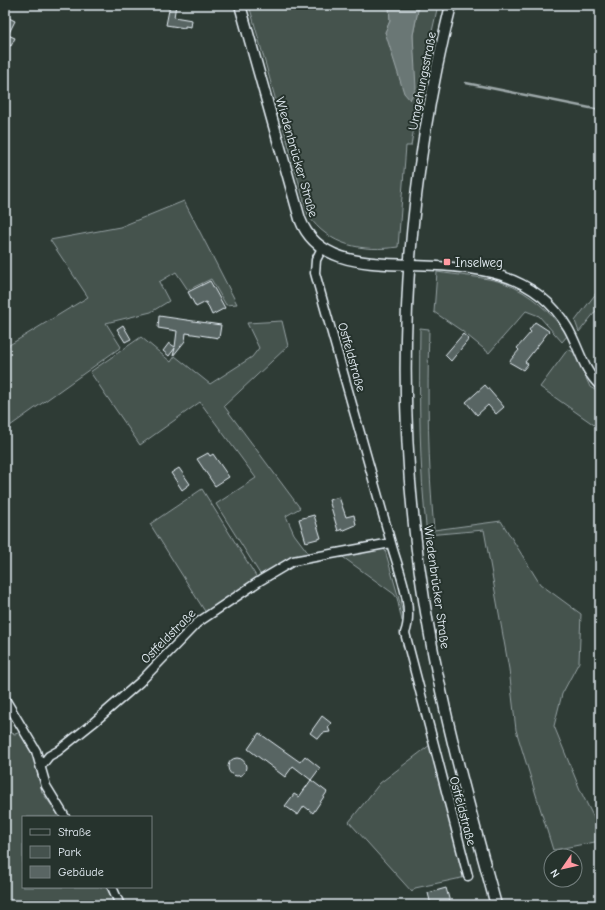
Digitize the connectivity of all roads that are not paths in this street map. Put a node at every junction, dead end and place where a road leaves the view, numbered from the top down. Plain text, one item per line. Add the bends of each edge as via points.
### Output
1 (240, 5) edge
2 (451, 5) edge
3 (420, 162) joint
4 (322, 248) junction
5 (408, 265) junction
6 (600, 386) edge
7 (391, 543) junction
8 (5, 699) edge
9 (36, 751) junction
10 (49, 756) junction
11 (41, 766) junction
12 (65, 816) edge
13 (468, 876) dead end
14 (112, 888) edge
15 (120, 905) edge
16 (496, 905) edge

1 - 4 main road, Wiedenbrücker Straße via 300,219 309,236
2 - 3 main road, Umgehungsstraße
3 - 5 main road, Wiedenbrücker Straße
4 - 5 main road, Wiedenbrücker Straße via 333,255 349,259
4 - 7 street, Ostfeldstraße via 316,260 315,273
5 - 6 street via 440,266 492,273 528,287 548,302 561,318 572,335 588,372
5 - 16 main road, Wiedenbrücker Straße via 406,407 417,555 446,715
7 - 10 street, Ostfeldstraße via 293,561 261,580 197,623 140,682 93,723
7 - 13 street, Ostfeldstraße via 408,608 409,621 406,633
8 - 9 street
9 - 10 street
9 - 11 street
10 - 11 street, Ostfeldstraße
11 - 12 street via 46,786
14 - 15 street

